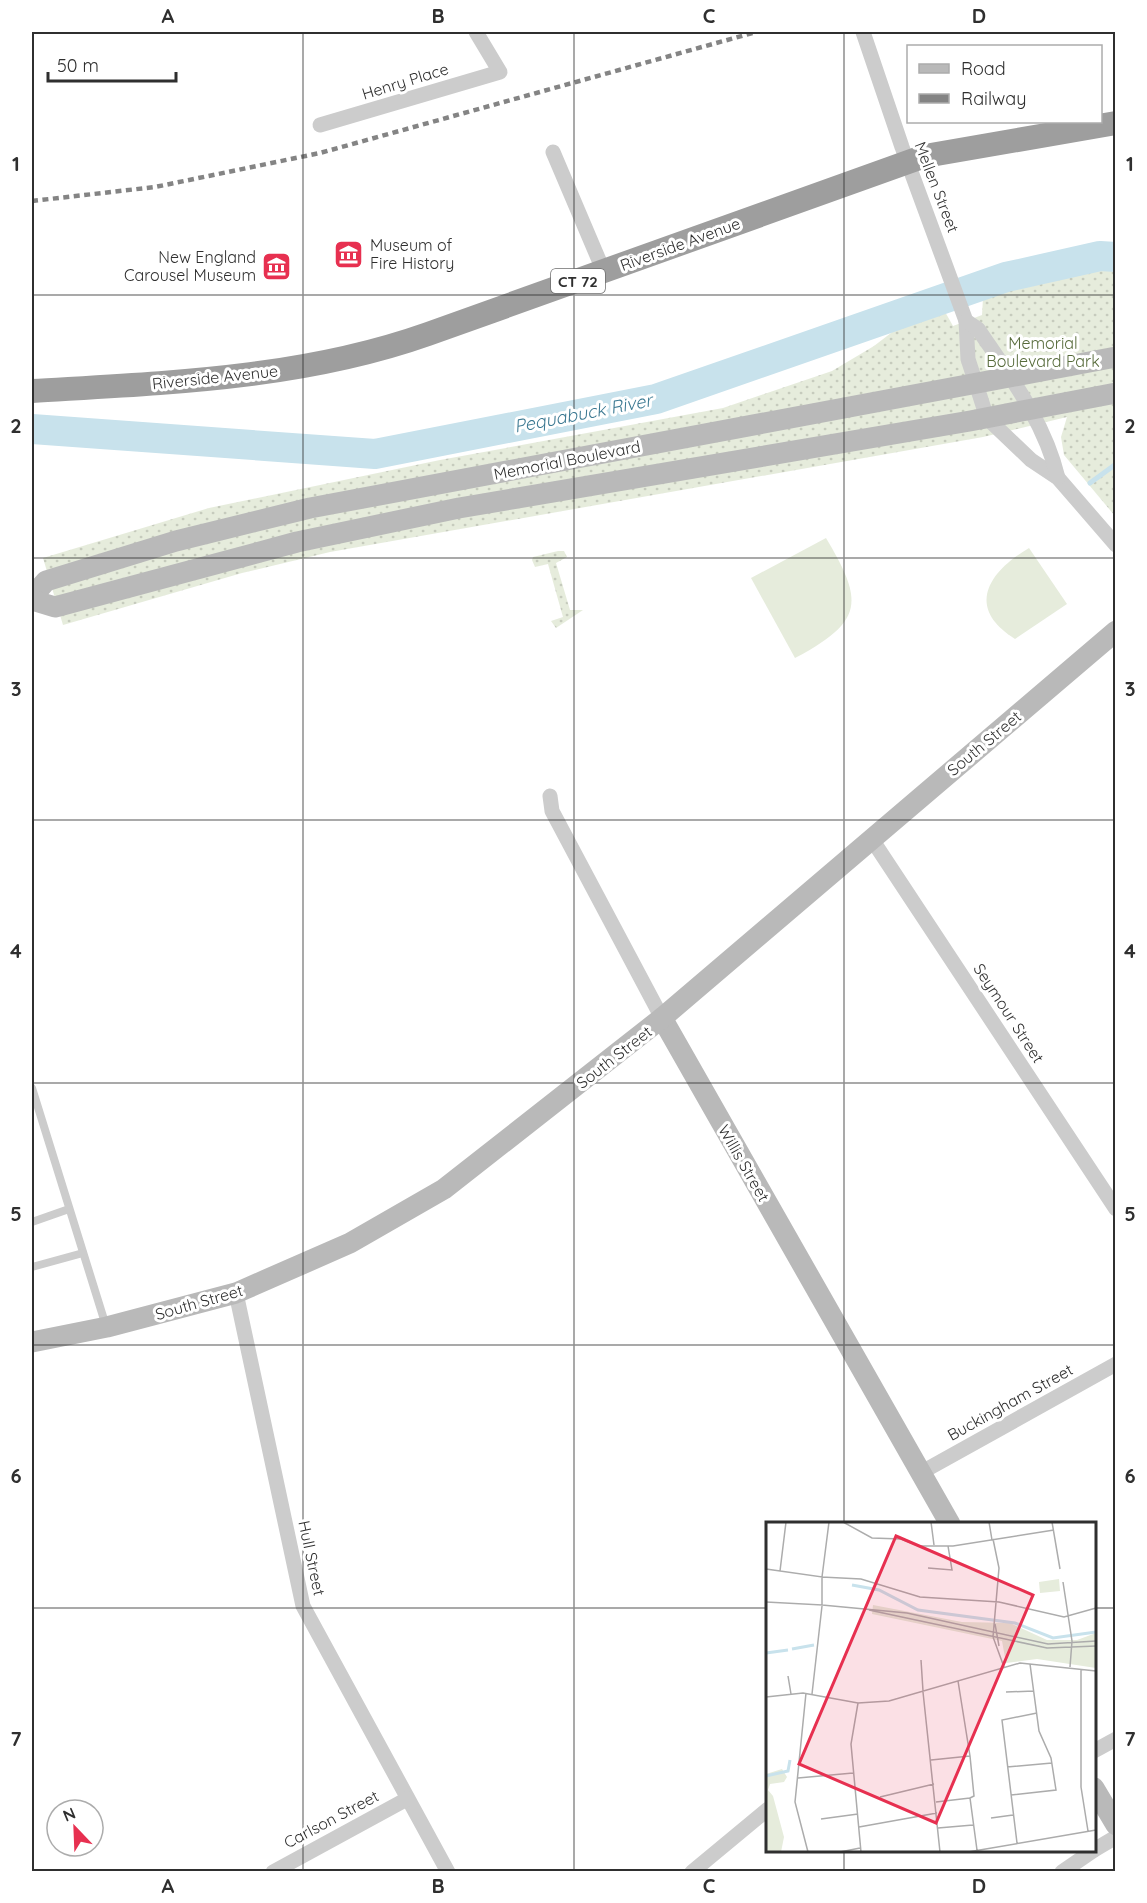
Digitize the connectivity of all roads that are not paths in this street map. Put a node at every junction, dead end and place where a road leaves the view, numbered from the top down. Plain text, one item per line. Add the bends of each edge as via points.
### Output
1 (476, 32) edge
2 (863, 32) edge
3 (1116, 123) edge
4 (321, 125) dead end
5 (553, 152) dead end
6 (908, 162) junction
7 (604, 272) junction
8 (966, 321) junction
9 (1116, 357) edge
10 (1010, 376) junction
11 (974, 383) junction
12 (32, 391) edge
13 (1116, 393) edge
14 (1030, 409) junction
15 (987, 418) junction
16 (1058, 478) junction
17 (1116, 545) edge
18 (32, 599) edge
19 (1116, 631) edge
20 (550, 796) dead end
21 (871, 838) junction
22 (662, 1018) junction
23 (32, 1088) edge
24 (69, 1209) junction
25 (1116, 1209) edge
26 (32, 1222) edge
27 (83, 1253) junction
28 (32, 1267) edge
29 (236, 1293) junction
30 (106, 1327) junction
31 (32, 1342) edge
32 (1116, 1364) edge
33 (922, 1472) junction
34 (949, 1522) edge
35 (1116, 1739) edge
36 (1096, 1750) edge
37 (1096, 1790) edge
38 (407, 1799) junction
39 (766, 1811) edge
40 (1116, 1825) edge
41 (1116, 1837) edge
42 (1096, 1850) edge
43 (1092, 1852) edge
44 (273, 1872) edge
45 (448, 1872) edge
46 (692, 1872) edge
47 (1062, 1872) edge

1 - 4 street, Henry Place via 500,72
2 - 6 street, Mellen Street
3 - 6 highway, Riverside Avenue / CT 72
5 - 7 street
6 - 7 highway, Riverside Avenue / CT 72
6 - 8 street, Mellen Street
7 - 12 highway, Riverside Avenue / CT 72 via 356,358 230,377
8 - 10 street, Mellen Street via 978,329
8 - 11 street, Mellen Street
9 - 10 main road, Memorial Boulevard
10 - 11 main road, Memorial Boulevard
10 - 14 street, Mellen Street
11 - 15 street, Mellen Street
11 - 18 main road, Memorial Boulevard via 310,508 176,541 46,581
13 - 14 main road, Memorial Boulevard
14 - 15 main road, Memorial Boulevard
14 - 16 street, Mellen Street via 1052,455
15 - 16 street, Mellen Street via 1031,460
15 - 18 main road, Memorial Boulevard via 459,508 297,542 55,608
16 - 17 street, Mellen Street
19 - 21 main road, South Street
20 - 22 street, Willis Street via 552,811
21 - 22 main road, South Street
21 - 25 street, Seymour Street
22 - 29 main road, South Street via 444,1189 350,1243
22 - 33 main road, Willis Street
23 - 24 lane
24 - 26 lane
24 - 27 lane
27 - 28 lane
27 - 30 lane
29 - 30 main road, South Street
29 - 38 street, Hull Street via 303,1606
30 - 31 main road, South Street
32 - 33 street, Buckingham Street
33 - 34 main road, Willis Street
35 - 36 street
37 - 40 main road
38 - 44 street, Carlson Street
38 - 45 street, Hull Street
39 - 46 street
41 - 42 street
43 - 47 street

